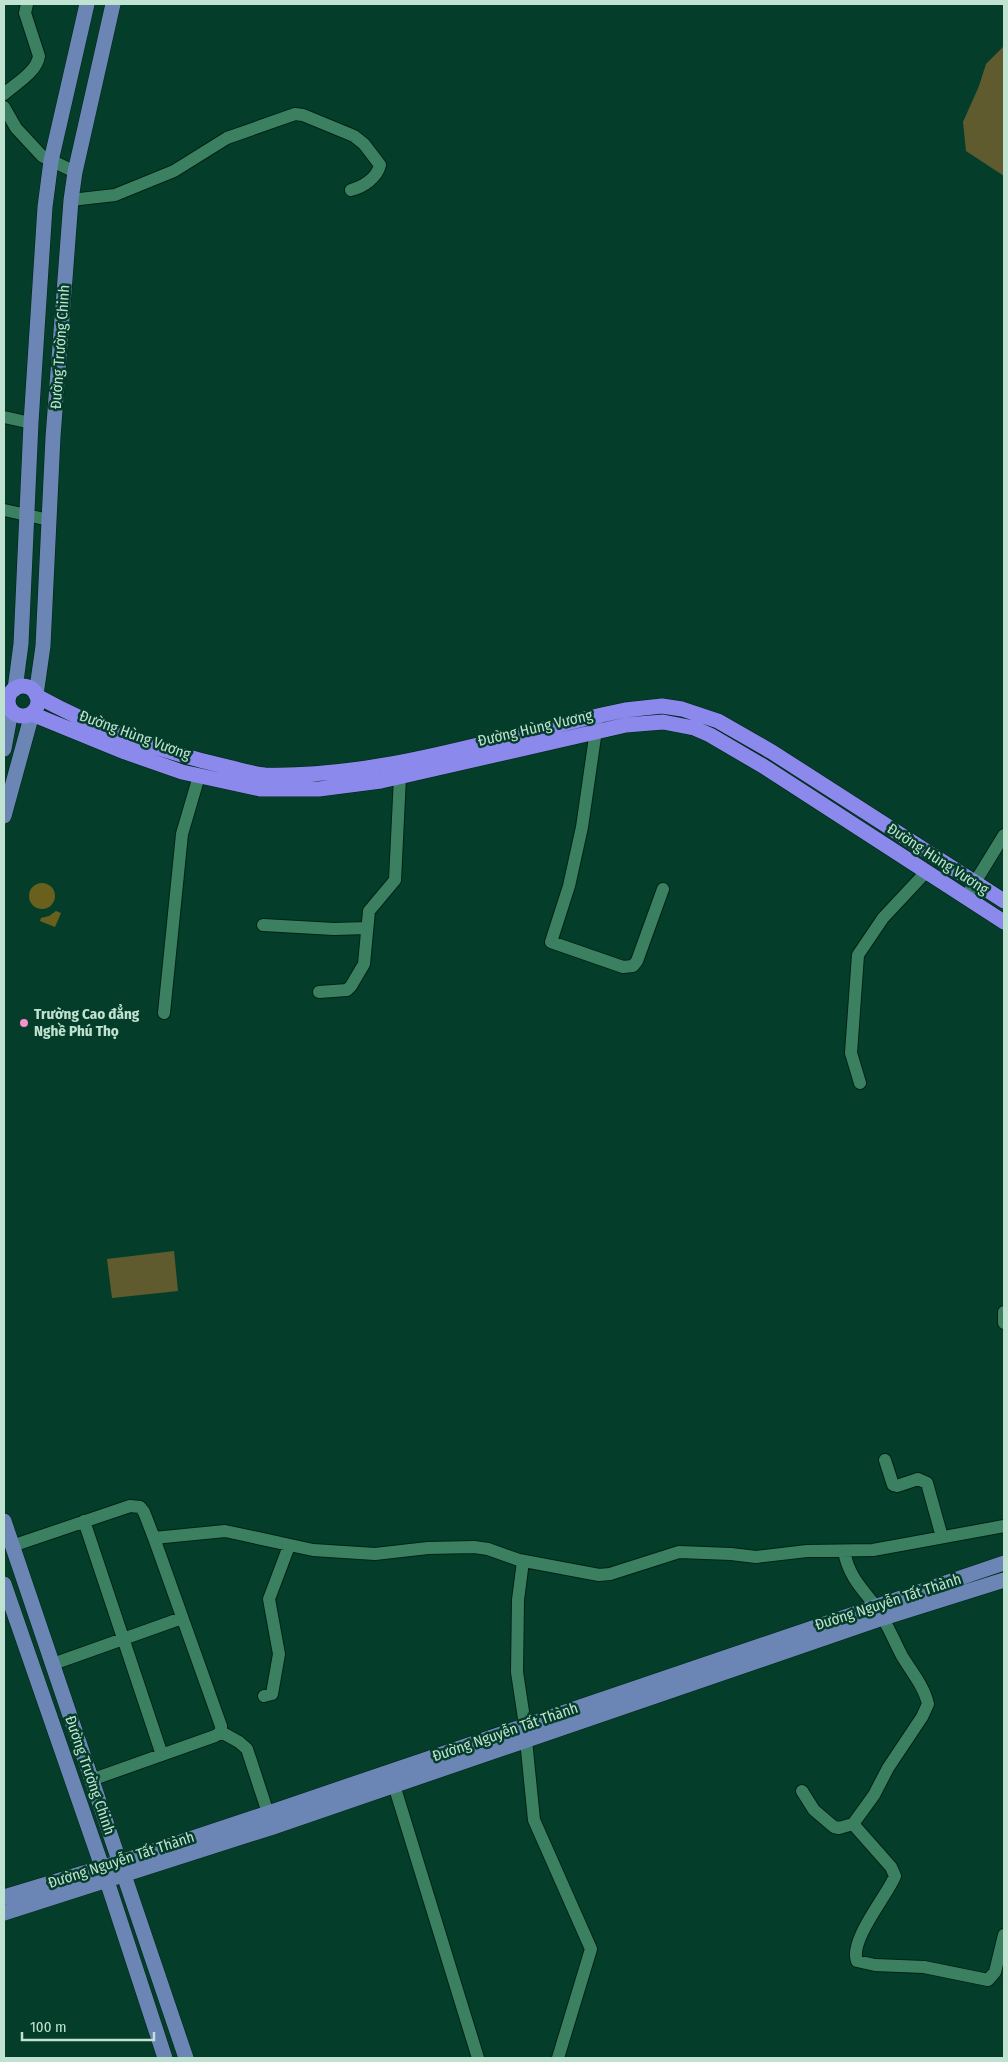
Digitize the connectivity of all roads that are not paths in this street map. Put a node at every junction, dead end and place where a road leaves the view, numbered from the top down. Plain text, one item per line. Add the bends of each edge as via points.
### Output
1 (27, 4) edge
2 (87, 4) edge
3 (113, 4) edge
4 (4, 94) edge
5 (4, 107) edge
6 (51, 162) junction
7 (75, 172) junction
8 (350, 190) dead end
9 (71, 200) junction
10 (4, 417) edge
11 (31, 423) junction
12 (4, 510) edge
13 (28, 515) junction
14 (49, 520) junction
15 (9, 688) edge
16 (37, 695) junction
17 (8, 708) edge
18 (32, 714) junction
19 (599, 715) junction
20 (595, 732) junction
21 (4, 749) edge
22 (199, 776) junction
23 (400, 777) junction
24 (4, 816) edge
25 (1004, 835) edge
26 (926, 872) junction
27 (974, 882) junction
28 (663, 890) dead end
29 (966, 897) junction
30 (1004, 901) edge
31 (1004, 922) edge
32 (263, 925) dead end
33 (367, 928) junction
34 (319, 992) dead end
35 (164, 1013) dead end
36 (860, 1083) dead end
37 (1004, 1312) edge
38 (1004, 1322) edge
39 (885, 1460) dead end
40 (4, 1521) edge
41 (84, 1521) junction
42 (1004, 1526) edge
43 (942, 1537) junction
44 (154, 1538) junction
45 (12, 1546) junction
46 (289, 1546) junction
47 (844, 1551) junction
48 (523, 1561) junction
49 (1004, 1563) edge
50 (1004, 1580) edge
51 (4, 1584) edge
52 (7, 1608) edge
53 (879, 1612) junction
54 (182, 1618) junction
55 (122, 1638) junction
56 (53, 1664) junction
57 (264, 1696) dead end
58 (221, 1732) junction
59 (526, 1732) junction
60 (162, 1755) junction
61 (91, 1780) junction
62 (394, 1785) junction
63 (802, 1791) dead end
64 (268, 1813) junction
65 (853, 1824) junction
66 (122, 1869) junction
67 (104, 1874) junction
68 (4, 1897) edge
69 (4, 1913) edge
70 (1004, 1935) edge
71 (161, 1980) junction
72 (142, 1986) junction
73 (165, 2058) edge
74 (186, 2058) edge
75 (478, 2058) edge
76 (558, 2058) edge

1 - 4 street via 25,13 39,56 38,62
2 - 6 main road, Đường Trường Chinh
3 - 7 main road, Đường Trường Chinh
5 - 6 street via 16,128
6 - 7 street
6 - 11 main road, Đường Trường Chinh via 45,207
7 - 9 main road, Đường Trường Chinh
8 - 9 street via 365,185 380,165 354,136 295,114 227,138 174,171 115,195
9 - 14 main road, Đường Trường Chinh
10 - 11 street
11 - 13 main road, Đường Trường Chinh
12 - 13 street
13 - 14 street
13 - 15 main road, Đường Trường Chinh via 21,644
14 - 16 main road, Đường Trường Chinh via 44,646
15 - 16 highway via 27,687
15 - 17 highway
16 - 18 highway via 37,706
16 - 19 highway, Đường Hùng Vương via 131,739 186,757 262,775 318,774 383,765
17 - 18 highway via 21,716
17 - 21 main road
18 - 22 highway, Đường Hùng Vương via 125,752
18 - 24 main road
19 - 20 street
19 - 27 highway, Đường Hùng Vương via 662,706 691,711 718,721 772,752
20 - 23 highway, Đường Hùng Vương
20 - 26 highway, Đường Hùng Vương via 653,722 694,728 763,766
20 - 28 street via 582,827 569,886 551,942 623,967 633,966
22 - 23 highway, Đường Hùng Vương via 260,790 319,790
22 - 35 street via 182,834
23 - 33 street via 396,878 369,911
25 - 27 street
26 - 29 highway, Đường Hùng Vương
26 - 36 street via 883,918 858,955 851,1052
27 - 29 street
27 - 30 highway, Đường Hùng Vương
29 - 31 highway, Đường Hùng Vương
32 - 33 street
33 - 34 street via 364,964 352,986 347,990
37 - 38 street
39 - 43 street via 892,1485 918,1479 927,1483
40 - 45 main road, Đường Trường Chinh
41 - 44 street via 136,1505 144,1512
41 - 45 street
41 - 55 street
42 - 43 street
43 - 47 street via 899,1546
44 - 46 street via 226,1531
44 - 54 street
45 - 56 main road, Đường Trường Chinh
46 - 48 street via 374,1554 474,1547
46 - 57 street via 268,1600 279,1654 272,1694
47 - 48 street via 806,1551 756,1557 679,1552 598,1575
47 - 53 street via 851,1574
48 - 59 street via 518,1600 517,1672
49 - 53 main road, Đường Nguyễn Tất Thành
50 - 53 main road, Đường Nguyễn Tất Thành
51 - 52 main road, Đường Trường Chinh
52 - 67 main road, Đường Trường Chinh
53 - 59 main road, Đường Nguyễn Tất Thành
53 - 65 street via 928,1704
54 - 55 street
54 - 58 street
55 - 56 street
55 - 60 street
56 - 61 main road, Đường Trường Chinh
58 - 60 street
58 - 64 street via 247,1749
59 - 62 main road, Đường Nguyễn Tất Thành
59 - 64 main road, Đường Nguyễn Tất Thành
59 - 76 street via 534,1820 591,1949
60 - 61 street
61 - 66 main road, Đường Trường Chinh
62 - 66 main road, Đường Nguyễn Tất Thành
62 - 75 street
63 - 65 street via 814,1810 834,1827
64 - 66 main road, Đường Nguyễn Tất Thành
65 - 70 street via 891,1867 895,1876 866,1923 856,1953 857,1961 924,1967 988,1980 995,1972
66 - 67 main road, Đường Nguyễn Tất Thành
66 - 71 main road, Đường Trường Chinh
67 - 68 main road, Đường Nguyễn Tất Thành
67 - 69 main road, Đường Nguyễn Tất Thành
67 - 72 main road, Đường Trường Chinh
71 - 72 main road
71 - 74 main road, Đường Trường Chinh
72 - 73 main road, Đường Trường Chinh

